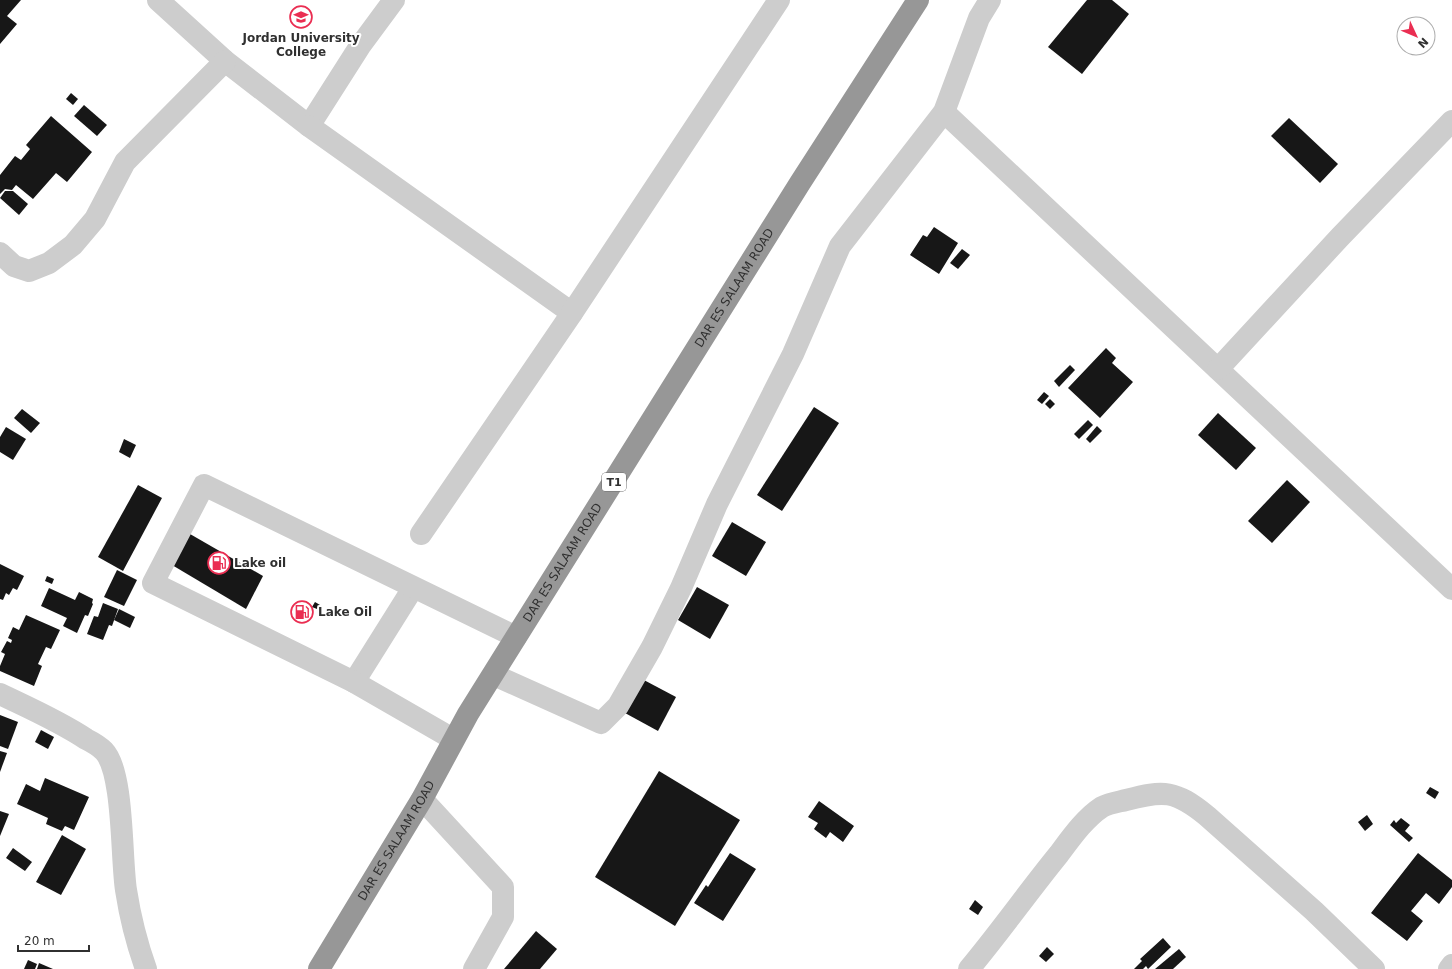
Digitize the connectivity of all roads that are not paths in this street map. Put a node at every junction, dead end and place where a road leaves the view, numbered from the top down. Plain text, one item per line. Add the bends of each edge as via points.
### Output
1 (158, 0) edge
2 (394, 0) edge
3 (779, 0) edge
4 (918, 0) edge
5 (990, 0) edge
6 (225, 61) junction
7 (944, 112) junction
8 (1452, 121) edge
9 (309, 126) junction
10 (0, 253) edge
11 (572, 313) junction
12 (1218, 369) junction
13 (421, 534) dead end
14 (413, 588) junction
15 (1452, 589) edge
16 (516, 637) junction
17 (494, 676) junction
18 (354, 682) junction
19 (0, 694) edge
20 (454, 739) junction
21 (422, 799) junction
22 (1452, 965) edge
23 (146, 969) edge
24 (319, 969) edge
25 (474, 969) edge
26 (969, 969) edge
27 (1374, 969) edge
28 (1449, 969) edge

1 - 6 street
2 - 9 street via 360,46
3 - 11 street
4 - 16 highway, DAR ES SALAAM ROAD / T1 via 800,183
5 - 7 street via 979,18
6 - 9 street
6 - 10 street via 125,162 95,219 59,258 29,271 14,266
7 - 12 street
7 - 17 street via 840,246 793,354 717,504 678,595 618,706 601,723
8 - 12 street
9 - 11 street
11 - 13 street
12 - 15 street
14 - 16 street
14 - 18 street
14 - 18 street via 204,485 154,583
16 - 17 highway, DAR ES SALAAM ROAD / T1
17 - 20 highway, DAR ES SALAAM ROAD / T1
18 - 20 street
19 - 23 street via 78,733 103,750 111,761 119,800 126,889
20 - 21 highway, DAR ES SALAAM ROAD / T1
21 - 24 highway, DAR ES SALAAM ROAD / T1
21 - 25 street via 503,887 503,917
22 - 28 street
26 - 27 street via 1063,848 1096,812 1113,803 1146,794 1178,797 1196,807 1314,911

